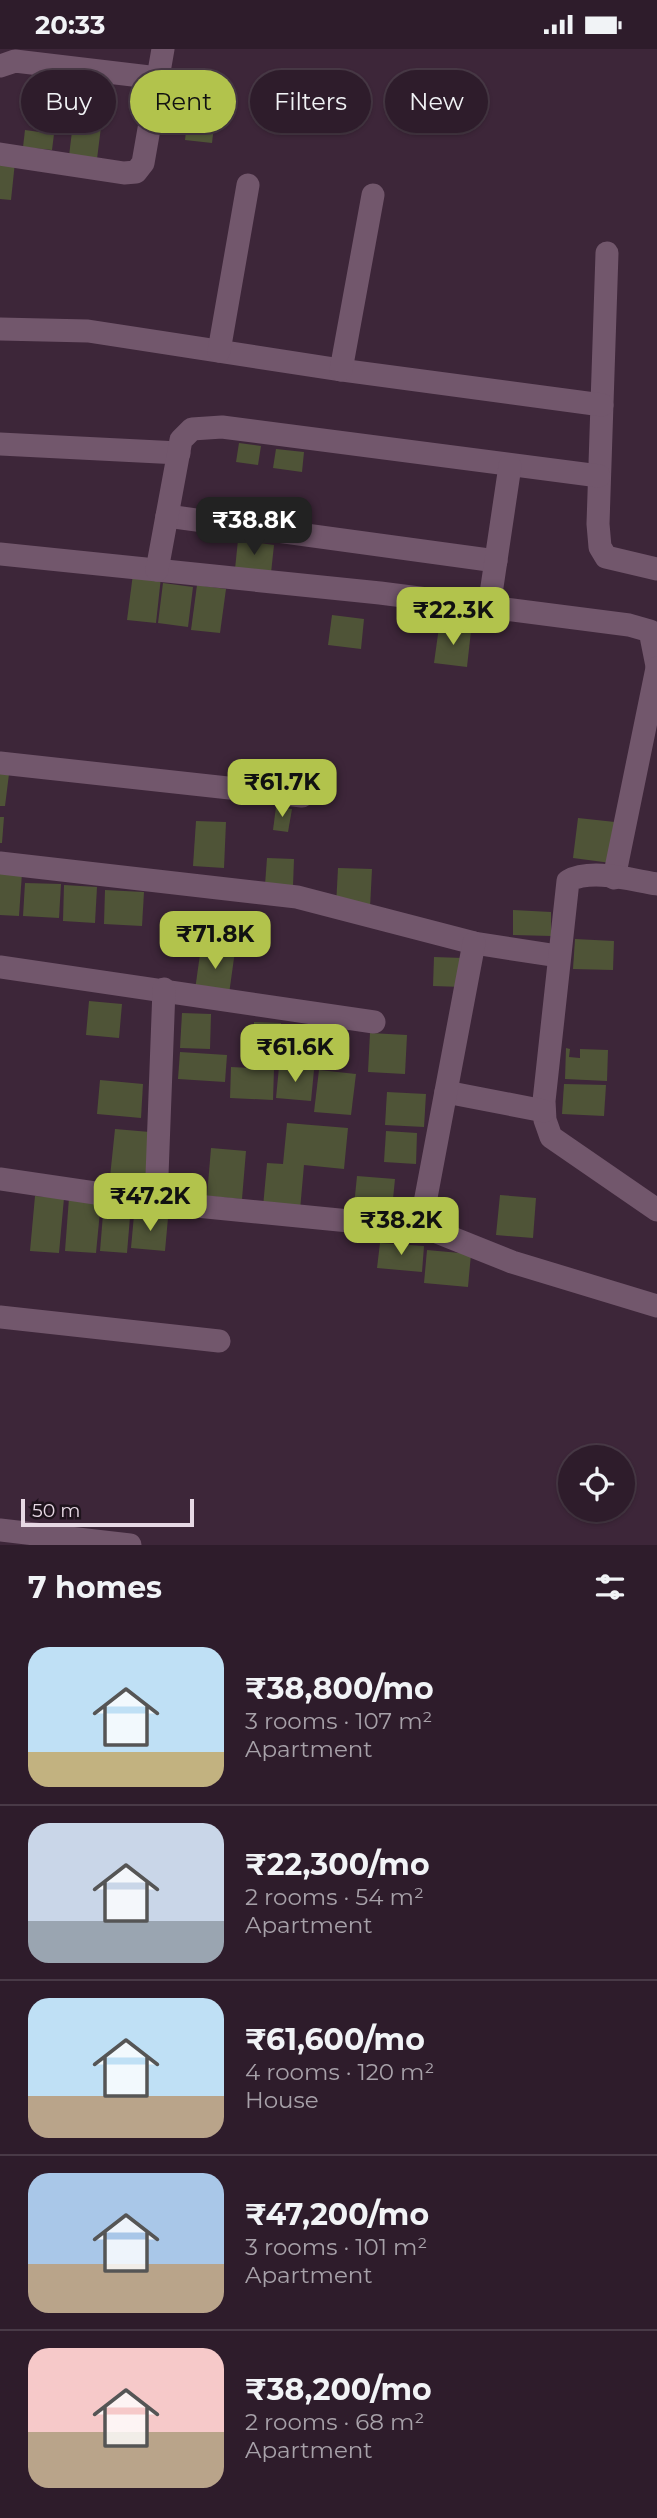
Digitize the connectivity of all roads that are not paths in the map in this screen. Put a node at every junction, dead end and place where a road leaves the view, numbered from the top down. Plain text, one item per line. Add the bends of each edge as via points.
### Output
1 (163, 49) edge
2 (0, 66) edge
3 (159, 70) edge
4 (130, 75) edge
5 (148, 133) edge
6 (0, 154) edge
7 (248, 185) dead end
8 (373, 195) dead end
9 (607, 253) dead end
10 (0, 329) edge
11 (219, 351) junction
12 (341, 370) junction
13 (602, 405) junction
14 (0, 444) edge
15 (179, 453) junction
16 (510, 465) junction
17 (600, 476) junction
18 (167, 516) junction
19 (0, 554) edge
20 (496, 561) junction
21 (657, 569) edge
22 (157, 570) junction
23 (489, 607) junction
24 (657, 667) edge
25 (652, 714) edge
26 (0, 763) edge
27 (302, 796) dead end
28 (0, 863) edge
29 (614, 877) junction
30 (657, 884) edge
31 (474, 943) junction
32 (558, 956) junction
33 (0, 967) edge
34 (164, 989) junction
35 (374, 1022) dead end
36 (446, 1092) junction
37 (544, 1111) junction
38 (0, 1179) edge
39 (156, 1202) junction
40 (657, 1210) edge
41 (412, 1222) junction
42 (657, 1305) edge
43 (0, 1317) edge
44 (219, 1341) dead end
45 (0, 1530) edge
46 (130, 1545) edge

1 - 3 street
2 - 4 street via 15,61
5 - 6 street via 143,163 136,172
7 - 11 street
8 - 12 street
9 - 13 street
10 - 11 street via 88,331
11 - 12 street
12 - 13 street
13 - 17 street
14 - 15 street
15 - 16 street via 181,440 192,429 222,427
15 - 18 street
16 - 17 street
16 - 20 street
17 - 21 street via 598,524 606,557
18 - 20 street
18 - 22 street
19 - 22 street
20 - 23 street
22 - 23 street
23 - 24 street via 650,631
24 - 25 street
25 - 29 street
26 - 27 street
28 - 31 street via 297,897
29 - 30 street
29 - 32 street via 576,876 568,881
31 - 32 street
31 - 36 street
32 - 37 street
33 - 34 street
34 - 35 street
34 - 39 street
36 - 37 street
36 - 41 street via 424,1208
37 - 40 street via 551,1137
38 - 39 street
39 - 41 street via 400,1226
41 - 42 street via 512,1262
43 - 44 street
45 - 46 street

